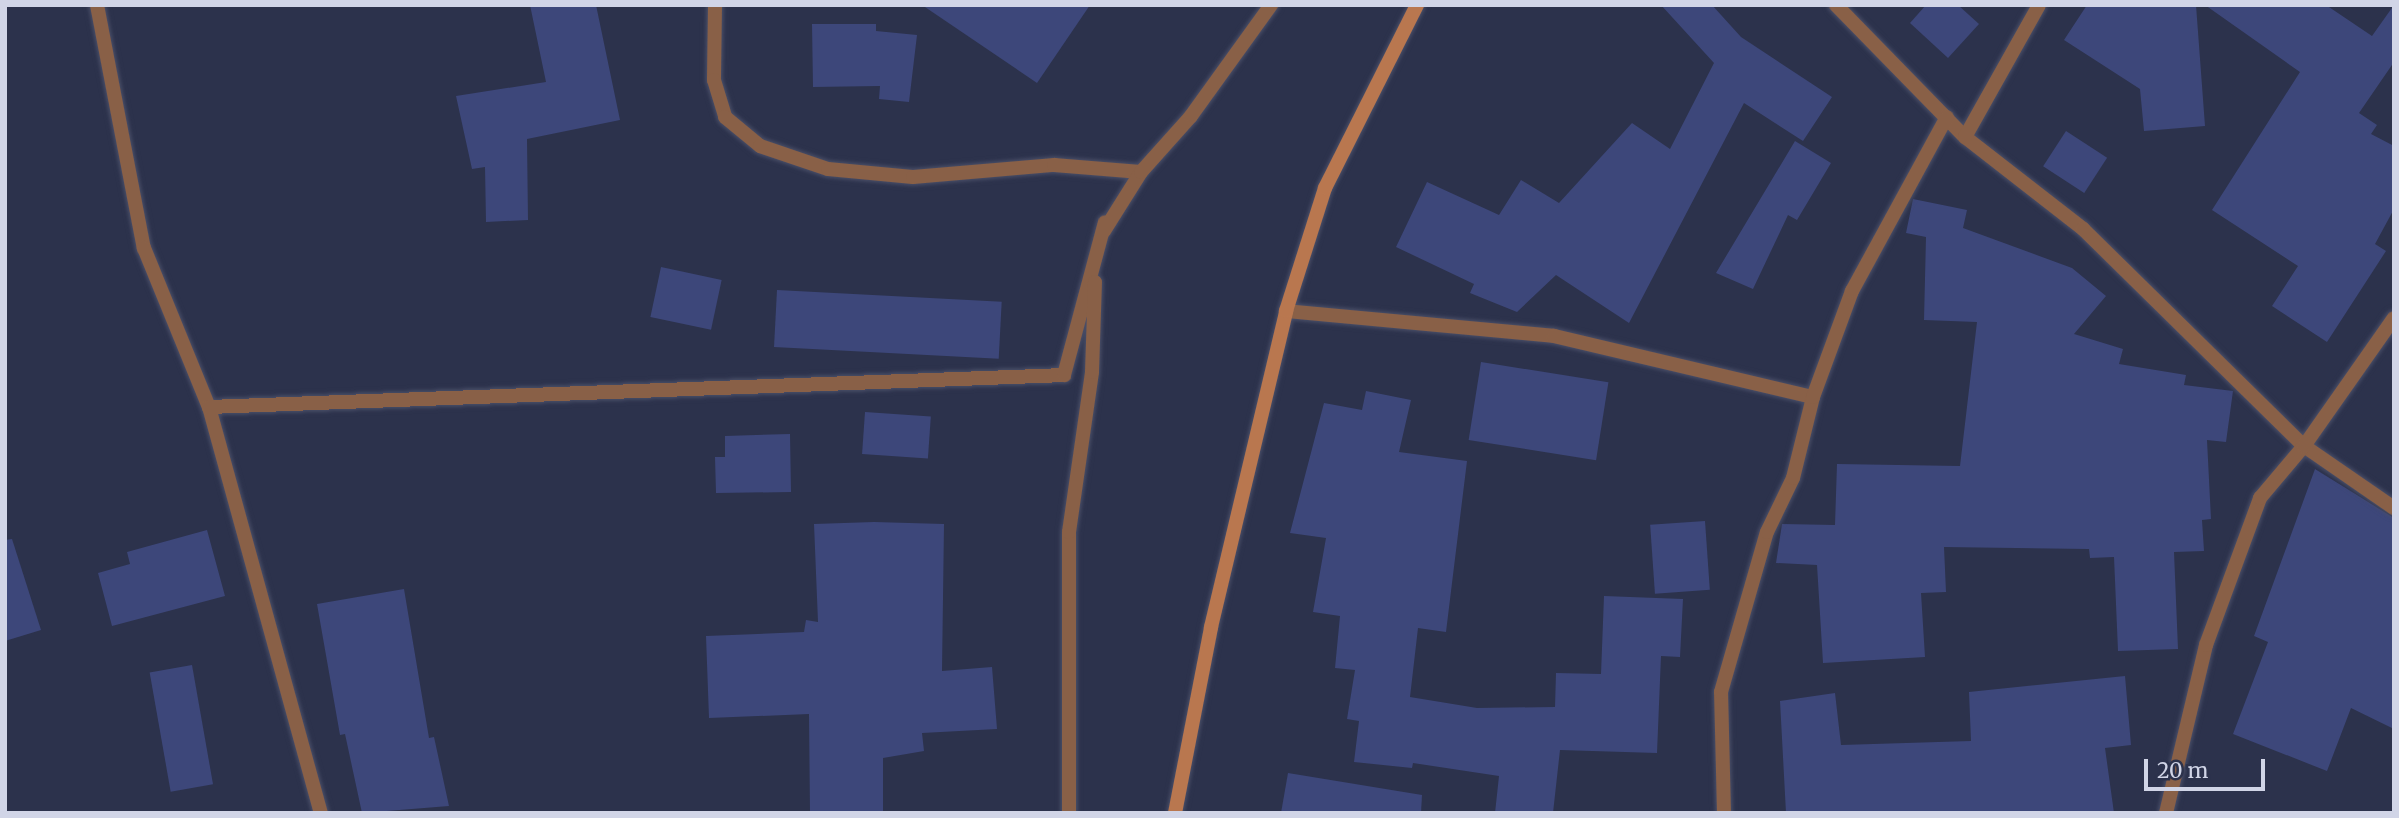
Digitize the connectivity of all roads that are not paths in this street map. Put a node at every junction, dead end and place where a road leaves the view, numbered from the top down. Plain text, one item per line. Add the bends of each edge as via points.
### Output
1 (97, 5) edge
2 (715, 5) edge
3 (1271, 5) edge
4 (1418, 5) edge
5 (1836, 5) edge
6 (2039, 5) edge
7 (1947, 117) junction
8 (1965, 137) junction
9 (1141, 172) junction
10 (1105, 222) junction
11 (1286, 311) junction
12 (2394, 318) edge
13 (1813, 397) junction
14 (209, 407) junction
15 (2304, 446) junction
16 (2394, 508) edge
17 (321, 813) edge
18 (1069, 813) edge
19 (1175, 813) edge
20 (1724, 813) edge
21 (2166, 813) edge

1 - 14 street via 144,248
2 - 9 street via 714,80 725,117 760,146 828,169 914,177 1054,165
3 - 9 street via 1191,116
4 - 11 main road via 1325,188
5 - 7 street
6 - 8 street
7 - 8 street
7 - 13 street via 1852,291
8 - 15 street via 2083,229
9 - 10 street
10 - 14 street via 1064,375
10 - 18 street via 1069,533
11 - 13 street via 1554,336
11 - 19 main road via 1211,627
12 - 15 street
13 - 20 street via 1793,478 1767,532 1721,692
14 - 17 street
15 - 16 street
15 - 21 street via 2260,498 2206,645

